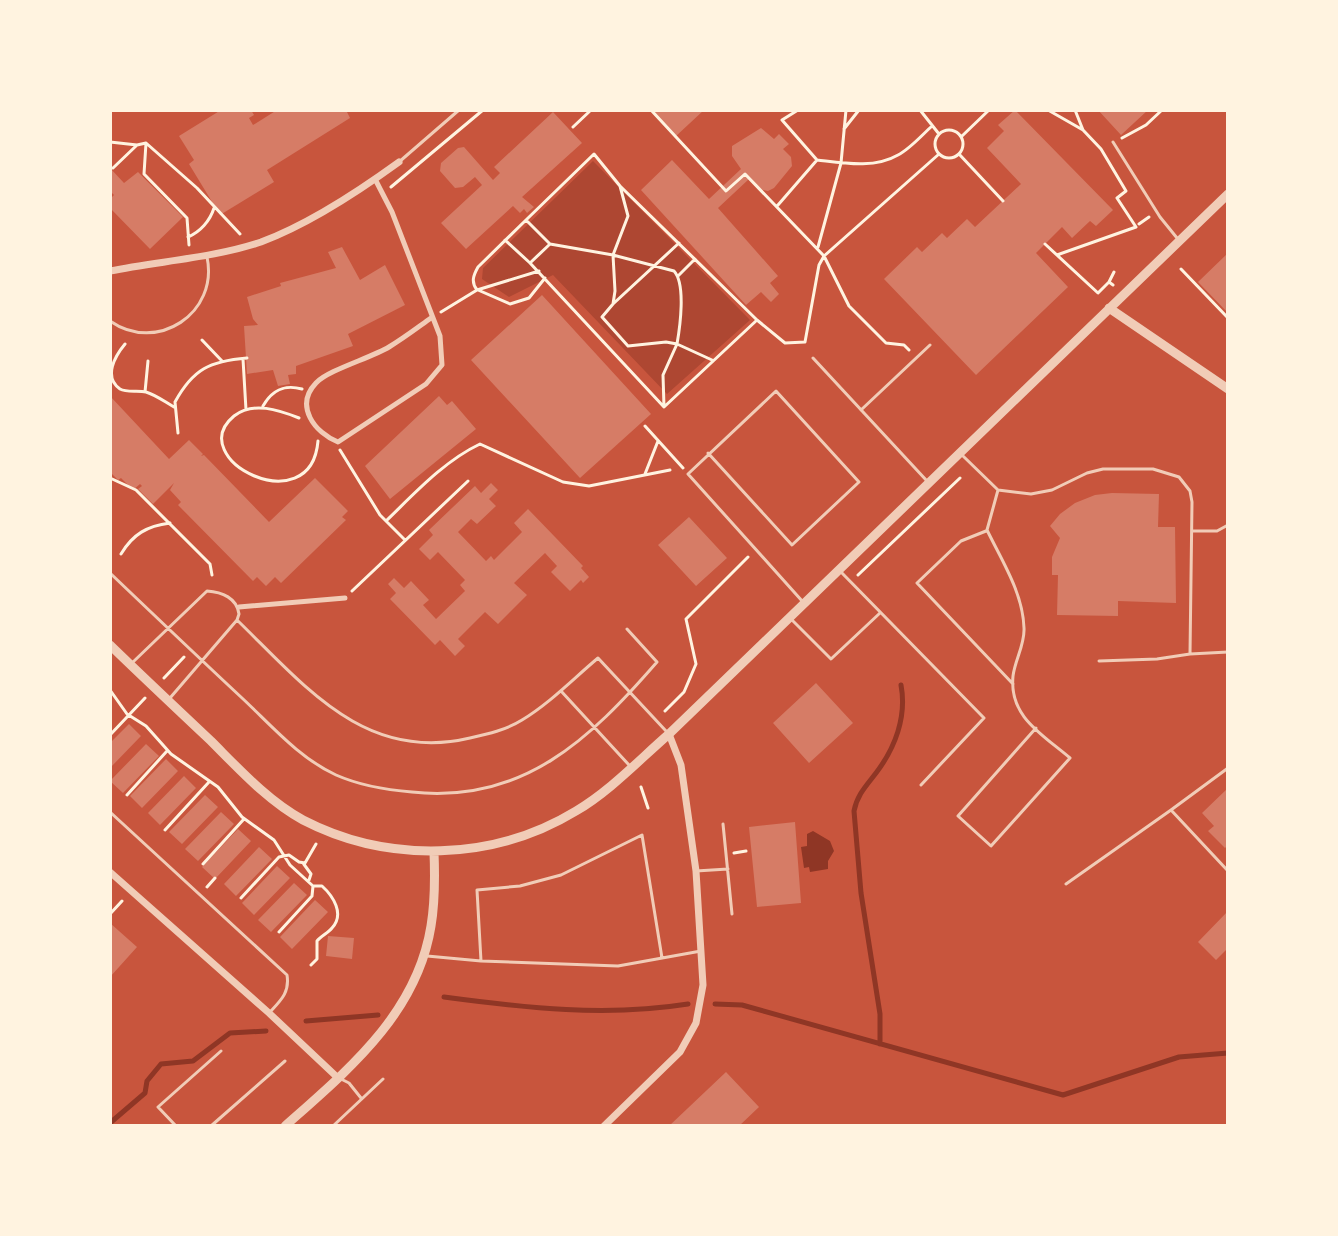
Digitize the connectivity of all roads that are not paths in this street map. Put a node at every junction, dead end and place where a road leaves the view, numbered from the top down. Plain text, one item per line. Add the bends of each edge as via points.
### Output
1 (459, 110) edge
2 (1113, 142) road end
3 (399, 162) joint
4 (375, 179) junction
5 (1228, 194) edge
6 (1178, 239) junction
7 (207, 254) junction
8 (110, 271) edge
9 (1109, 308) junction
10 (431, 318) junction
11 (110, 321) edge
12 (930, 345) dead end
13 (813, 358) dead end
14 (1228, 389) edge
15 (861, 410) junction
16 (708, 453) junction
17 (961, 453) junction
18 (929, 484) junction
19 (998, 490) junction
20 (1228, 525) edge
21 (987, 530) junction
22 (1192, 531) junction
23 (838, 569) junction
24 (110, 573) edge
25 (345, 598) road end
26 (803, 602) junction
27 (239, 607) junction
28 (881, 612) junction
29 (789, 616) junction
30 (237, 620) junction
31 (167, 627) junction
32 (627, 629) dead end
33 (110, 645) edge
34 (1228, 652) edge
35 (1190, 654) junction
36 (203, 661) junction
37 (1099, 661) dead end
38 (131, 665) junction
39 (1013, 684) junction
40 (561, 691) junction
41 (630, 693) junction
42 (168, 700) junction
43 (596, 728) junction
44 (1036, 728) junction
45 (669, 734) junction
46 (632, 767) junction
47 (1228, 768) edge
48 (921, 785) dead end
49 (1171, 810) junction
50 (110, 812) edge
51 (723, 824) dead end
52 (434, 852) junction
53 (728, 869) junction
54 (696, 871) junction
55 (1228, 871) edge
56 (110, 872) edge
57 (1066, 884) dead end
58 (732, 914) dead end
59 (701, 951) junction
60 (424, 956) junction
61 (662, 958) junction
62 (481, 961) junction
63 (269, 1013) junction
64 (221, 1051) dead end
65 (285, 1061) dead end
66 (338, 1078) junction
67 (383, 1079) dead end
68 (361, 1098) junction
69 (176, 1126) edge
70 (211, 1126) edge
71 (285, 1126) edge
72 (333, 1126) edge
73 (604, 1126) edge

1 - 3 lane
2 - 6 lane
3 - 4 street
4 - 7 street via 276,236
4 - 10 street
5 - 6 street
6 - 9 street
7 - 8 street
7 - 11 lane via 208,288 185,321 163,331 129,331
9 - 14 street
9 - 17 street
10 - 10 street via 388,348 318,380 310,391 308,414 316,429 338,442 426,384 442,365 440,336
12 - 15 lane
13 - 15 lane
15 - 18 lane
16 - 16 lane via 776,391 859,482 792,545
16 - 26 lane via 688,474
17 - 18 street
17 - 19 lane
18 - 23 street
19 - 21 lane
19 - 22 lane via 1052,490 1103,469 1169,472 1190,491
20 - 22 lane via 1217,531
21 - 39 lane via 1023,613 1025,632
21 - 39 lane via 961,541 917,583
22 - 35 lane
23 - 26 street
23 - 28 lane
24 - 31 lane
25 - 27 street
26 - 29 street
27 - 30 lane
27 - 31 lane via 226,595 207,591
28 - 29 lane via 831,659
28 - 48 lane via 984,718
29 - 45 street
30 - 36 lane
30 - 40 lane via 333,710 362,728 401,741 431,745 493,732 519,722
31 - 36 lane
31 - 38 lane
32 - 41 lane via 657,662
33 - 38 street
34 - 35 lane
35 - 37 lane
36 - 42 lane
36 - 43 lane via 298,751 335,774 377,789 442,795 487,789 535,771
38 - 42 street
39 - 44 lane via 1014,703
40 - 41 lane via 598,658
40 - 43 lane
41 - 43 lane
41 - 45 lane
42 - 52 street via 271,797 302,819 371,846
43 - 46 lane
44 - 44 lane via 1070,758 991,846 958,816
45 - 46 street
45 - 54 street via 681,765
46 - 52 street via 578,810 534,833
47 - 49 lane
49 - 55 lane
49 - 57 lane
50 - 63 lane via 287,975 286,996
51 - 53 lane
52 - 60 street via 431,926
53 - 54 lane
53 - 58 lane
54 - 59 street
56 - 63 street
59 - 61 lane
59 - 73 street via 703,985 696,1023 680,1052
60 - 62 lane
60 - 66 street via 394,1018
61 - 62 lane via 618,966
61 - 62 lane via 642,835 561,875 477,890
63 - 66 street
64 - 69 lane via 158,1107
65 - 70 lane
66 - 68 lane
66 - 71 street
67 - 68 lane
68 - 72 lane

